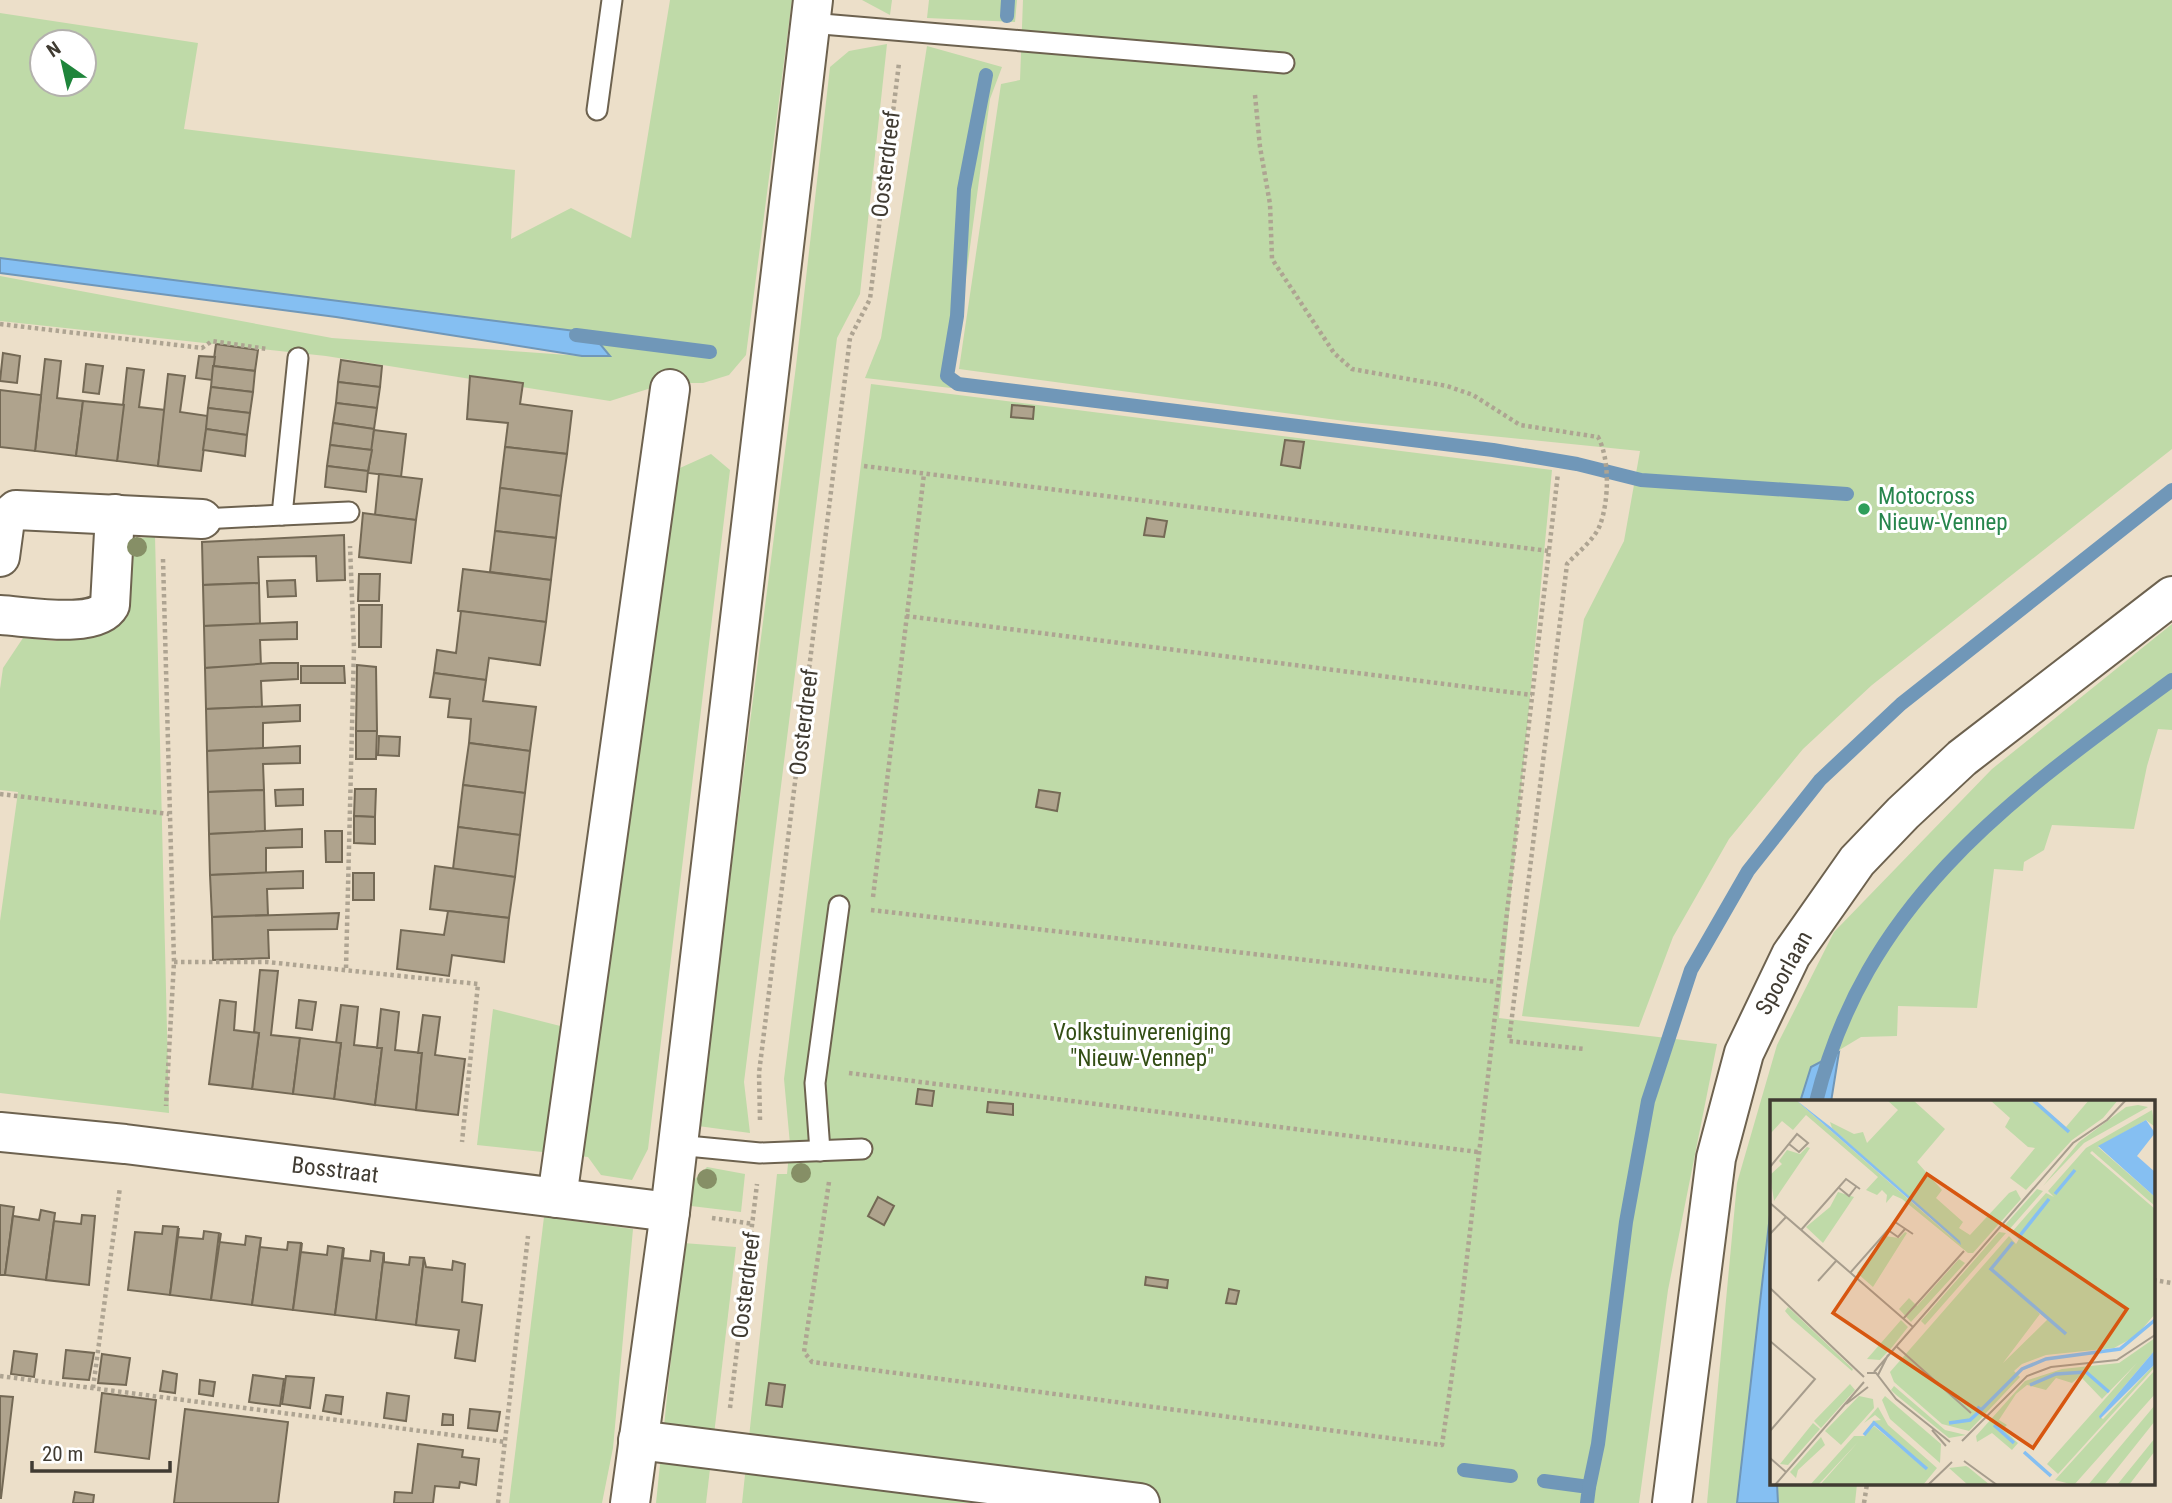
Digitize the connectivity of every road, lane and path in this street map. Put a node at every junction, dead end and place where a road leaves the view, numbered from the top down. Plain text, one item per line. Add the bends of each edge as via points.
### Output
1 (612, 0) edge
2 (812, 12) edge
3 (903, 34) junction
4 (1252, 60) junction
5 (1284, 63) dead end
6 (597, 110) dead end
7 (0, 324) edge
8 (298, 358) joint
9 (670, 389) dead end
10 (864, 466) dead end
11 (1558, 473) dead end
12 (924, 474) junction
13 (349, 512) joint
14 (116, 514) junction
15 (282, 515) junction
16 (162, 517) junction
17 (201, 519) joint
18 (1549, 551) junction
19 (0, 557) edge
20 (2172, 597) edge
21 (0, 615) edge
22 (906, 616) junction
23 (1532, 695) junction
24 (0, 794) edge
25 (170, 814) junction
26 (839, 906) joint
27 (871, 909) junction
28 (174, 962) junction
29 (346, 968) junction
30 (1497, 982) junction
31 (1584, 1049) dead end
32 (817, 1069) junction
33 (0, 1132) edge
34 (125, 1144) junction
35 (677, 1145) junction
36 (163, 1149) junction
37 (862, 1149) dead end
38 (827, 1151) junction
39 (1478, 1152) junction
40 (760, 1153) junction
41 (458, 1186) junction
42 (545, 1196) junction
43 (670, 1212) junction
44 (2154, 1280) edge
45 (2172, 1283) edge
46 (0, 1376) edge
47 (93, 1388) junction
48 (638, 1440) junction
49 (505, 1442) junction
50 (725, 1449) junction
51 (498, 1503) edge
52 (630, 1503) edge
53 (1140, 1503) edge
54 (1672, 1503) edge

1 - 6 lane
2 - 3 lane
2 - 35 street
3 - 4 lane
3 - 40 path, Oosterdreef via 870,299 850,338 759,1073
4 - 5 lane
4 - 31 path via 1272,259 1334,353 1352,369 1447,386 1472,395 1520,425 1598,437 1605,450 1600,527 1567,564 1509,1041
7 - 8 path via 202,348 212,341 223,342
8 - 15 lane
9 - 42 street
10 - 12 path
11 - 18 path
12 - 18 path
12 - 22 path
13 - 15 lane
13 - 29 path via 354,648
14 - 16 street
14 - 19 street via 16,510 5,520
14 - 21 street via 106,611 89,620
15 - 17 lane
16 - 17 street
16 - 25 path
18 - 23 path
20 - 54 street, Spoorlaan via 1962,758 1903,813 1857,861 1791,955 1744,1053 1716,1158
22 - 23 path
22 - 27 path
23 - 30 path
24 - 25 path
25 - 28 path
26 - 27 path
26 - 32 lane
27 - 30 path
28 - 29 path
28 - 36 path
29 - 41 path via 478,984
30 - 39 path
32 - 38 lane via 815,1083
32 - 39 path
33 - 34 street, Bosstraat
34 - 36 street, Bosstraat
34 - 47 path
35 - 40 lane
35 - 43 street
36 - 41 street, Bosstraat
37 - 38 lane
38 - 39 path via 804,1352 812,1362 1441,1445
38 - 40 lane
40 - 50 path, Oosterdreef
41 - 42 street, Bosstraat
42 - 43 street, Bosstraat
42 - 49 path
43 - 48 street
44 - 45 path
46 - 47 path
47 - 49 path
48 - 50 street
48 - 52 street
49 - 51 path
50 - 53 street

